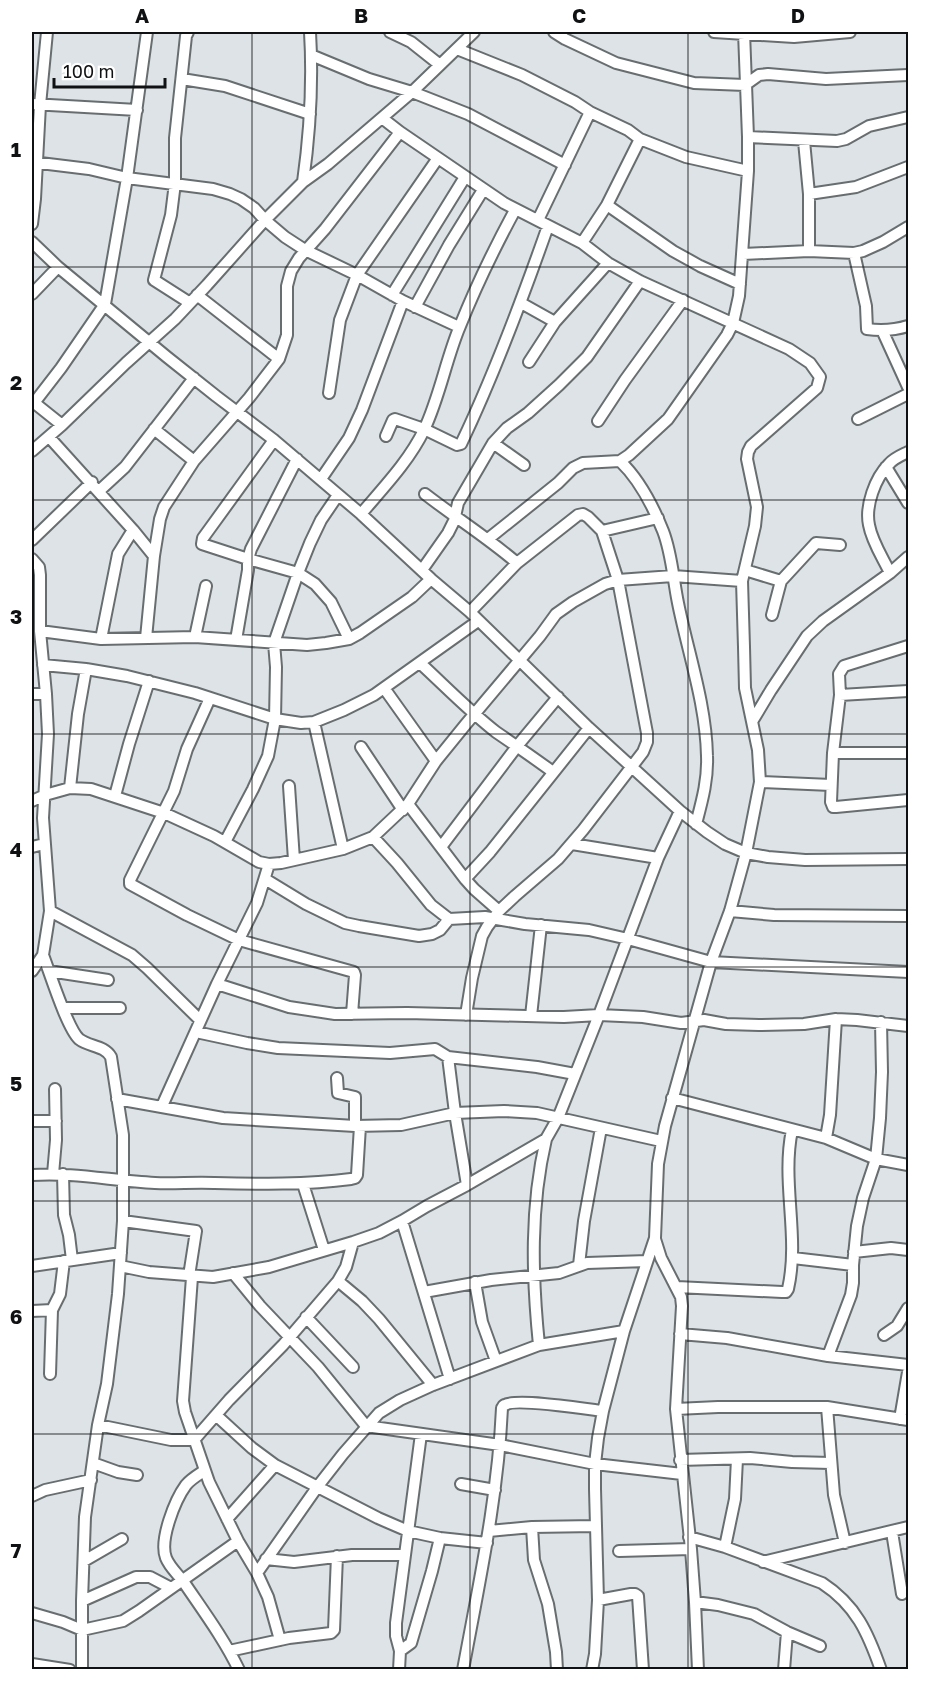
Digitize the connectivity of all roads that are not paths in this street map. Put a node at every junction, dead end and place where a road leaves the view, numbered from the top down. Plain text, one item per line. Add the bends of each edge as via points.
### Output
1 (47, 32) edge
2 (147, 32) edge
3 (188, 32) edge
4 (310, 32) edge
5 (390, 32) edge
6 (474, 32) edge
7 (554, 32) edge
8 (714, 32) edge
9 (744, 32) edge
10 (850, 32) edge
11 (457, 49) junction
12 (311, 55) junction
13 (440, 65) junction
14 (909, 75) edge
15 (182, 79) junction
16 (745, 85) junction
17 (412, 92) junction
18 (36, 104) edge
19 (137, 110) junction
20 (590, 112) junction
21 (310, 114) junction
22 (909, 117) edge
23 (382, 118) junction
24 (400, 132) junction
25 (748, 137) junction
26 (640, 139) junction
27 (804, 141) junction
28 (438, 158) junction
29 (34, 162) edge
30 (565, 165) junction
31 (909, 167) edge
32 (747, 171) junction
33 (465, 177) junction
34 (127, 178) junction
35 (303, 182) junction
36 (175, 183) junction
37 (483, 190) junction
38 (808, 194) junction
39 (607, 205) junction
40 (515, 210) junction
41 (265, 220) junction
42 (538, 220) junction
43 (32, 224) edge
44 (548, 226) junction
45 (909, 227) edge
46 (32, 242) edge
47 (582, 243) junction
48 (305, 250) junction
49 (809, 251) junction
50 (854, 253) junction
51 (743, 254) junction
52 (608, 263) junction
53 (58, 267) junction
54 (357, 275) junction
55 (640, 281) junction
56 (740, 284) junction
57 (32, 294) edge
58 (392, 295) junction
59 (194, 299) junction
60 (683, 300) junction
61 (403, 302) junction
62 (521, 303) junction
63 (105, 304) junction
64 (415, 307) junction
65 (555, 322) junction
66 (733, 323) junction
67 (909, 326) edge
68 (459, 327) junction
69 (882, 330) junction
70 (150, 342) junction
71 (279, 359) junction
72 (529, 362) dead end
73 (194, 378) junction
74 (909, 387) edge
75 (328, 393) dead end
76 (909, 394) edge
77 (33, 402) edge
78 (236, 411) junction
79 (858, 419) dead end
80 (598, 422) dead end
81 (62, 425) junction
82 (154, 429) junction
83 (424, 429) junction
84 (49, 436) junction
85 (386, 436) dead end
86 (274, 440) junction
87 (493, 443) junction
88 (32, 451) edge
89 (909, 452) edge
90 (297, 459) junction
91 (194, 461) junction
92 (620, 461) junction
93 (524, 465) dead end
94 (886, 467) junction
95 (321, 479) junction
96 (95, 487) junction
97 (425, 494) dead end
98 (338, 495) junction
99 (909, 503) edge
100 (361, 514) junction
101 (455, 517) junction
102 (657, 519) junction
103 (133, 530) junction
104 (602, 531) junction
105 (488, 539) junction
106 (32, 540) edge
107 (840, 545) dead end
108 (154, 556) junction
109 (909, 557) edge
110 (32, 559) edge
111 (248, 560) junction
112 (517, 563) junction
113 (422, 570) junction
114 (298, 573) junction
115 (890, 573) junction
116 (673, 576) junction
117 (744, 576) junction
118 (431, 579) junction
119 (618, 580) junction
120 (781, 581) junction
121 (206, 586) dead end
122 (470, 612) junction
123 (772, 615) dead end
124 (478, 621) junction
125 (40, 631) junction
126 (146, 638) junction
127 (195, 638) junction
128 (101, 639) junction
129 (349, 639) junction
130 (236, 640) junction
131 (274, 643) junction
132 (909, 646) edge
133 (520, 661) junction
134 (420, 663) junction
135 (43, 665) junction
136 (86, 669) junction
137 (149, 681) junction
138 (384, 687) junction
139 (909, 690) edge
140 (32, 694) edge
141 (46, 694) junction
142 (840, 695) junction
143 (558, 697) junction
144 (210, 698) junction
145 (475, 714) junction
146 (275, 719) junction
147 (753, 720) junction
148 (314, 722) junction
149 (589, 728) junction
150 (518, 745) junction
151 (361, 747) dead end
152 (833, 753) junction
153 (909, 753) edge
154 (436, 761) junction
155 (633, 766) junction
156 (553, 772) junction
157 (760, 782) junction
158 (831, 785) junction
159 (289, 786) dead end
160 (70, 788) junction
161 (45, 795) junction
162 (116, 796) junction
163 (909, 800) edge
164 (32, 801) edge
165 (406, 807) junction
166 (680, 811) junction
167 (164, 813) junction
168 (696, 824) junction
169 (373, 837) junction
170 (225, 842) junction
171 (44, 844) junction
172 (572, 844) junction
173 (32, 847) edge
174 (441, 847) junction
175 (343, 849) junction
176 (746, 853) junction
177 (658, 858) junction
178 (294, 860) junction
179 (909, 860) edge
180 (269, 864) junction
181 (265, 879) junction
182 (465, 879) junction
183 (730, 910) junction
184 (50, 911) junction
185 (496, 915) junction
186 (909, 916) edge
187 (449, 919) junction
188 (542, 925) junction
189 (628, 939) junction
190 (239, 940) junction
191 (43, 955) junction
192 (711, 962) junction
193 (32, 971) edge
194 (49, 971) junction
195 (909, 972) edge
196 (108, 980) dead end
197 (217, 984) junction
198 (63, 1008) junction
199 (120, 1008) dead end
200 (352, 1014) junction
201 (466, 1015) junction
202 (599, 1015) junction
203 (531, 1016) junction
204 (836, 1019) junction
205 (200, 1020) junction
206 (694, 1022) junction
207 (880, 1022) junction
208 (909, 1026) edge
209 (196, 1032) junction
210 (448, 1058) junction
211 (575, 1074) junction
212 (337, 1078) dead end
213 (55, 1089) dead end
214 (672, 1098) junction
215 (117, 1100) junction
216 (162, 1106) junction
217 (455, 1113) junction
218 (558, 1118) junction
219 (32, 1121) edge
220 (56, 1121) junction
221 (357, 1126) junction
222 (601, 1128) junction
223 (792, 1130) junction
224 (826, 1138) junction
225 (546, 1139) junction
226 (661, 1141) junction
227 (876, 1159) junction
228 (909, 1165) edge
229 (58, 1174) junction
230 (32, 1175) edge
231 (124, 1180) junction
232 (303, 1184) junction
233 (468, 1185) junction
234 (123, 1221) junction
235 (402, 1221) junction
236 (655, 1238) junction
237 (353, 1242) junction
238 (324, 1250) junction
239 (909, 1250) edge
240 (854, 1252) junction
241 (120, 1253) junction
242 (793, 1258) junction
243 (68, 1260) junction
244 (647, 1261) junction
245 (579, 1265) junction
246 (853, 1265) junction
247 (32, 1266) edge
248 (120, 1266) junction
249 (233, 1274) junction
250 (534, 1275) junction
251 (191, 1276) junction
252 (338, 1281) junction
253 (475, 1282) junction
254 (676, 1287) junction
255 (424, 1293) junction
256 (909, 1308) edge
257 (52, 1310) junction
258 (32, 1311) edge
259 (306, 1317) junction
260 (624, 1331) junction
261 (680, 1334) junction
262 (884, 1335) dead end
263 (290, 1336) junction
264 (539, 1345) junction
265 (828, 1356) junction
266 (496, 1361) junction
267 (909, 1365) edge
268 (353, 1367) dead end
269 (909, 1372) edge
270 (50, 1374) dead end
271 (450, 1379) junction
272 (433, 1385) junction
273 (827, 1407) junction
274 (676, 1409) junction
275 (603, 1411) junction
276 (217, 1416) junction
277 (904, 1420) edge
278 (98, 1425) junction
279 (366, 1426) junction
280 (421, 1434) junction
281 (194, 1440) junction
282 (500, 1445) junction
283 (737, 1459) junction
284 (680, 1460) junction
285 (831, 1462) junction
286 (93, 1463) junction
287 (595, 1464) junction
288 (276, 1465) junction
289 (204, 1471) junction
290 (682, 1474) junction
291 (137, 1475) dead end
292 (91, 1480) junction
293 (461, 1484) dead end
294 (68, 1485) junction
295 (318, 1486) junction
296 (495, 1490) junction
297 (32, 1496) edge
298 (88, 1497) junction
299 (227, 1519) junction
300 (595, 1526) junction
301 (532, 1527) junction
302 (909, 1527) edge
303 (489, 1531) junction
304 (408, 1532) junction
305 (892, 1532) junction
306 (689, 1537) junction
307 (440, 1538) junction
308 (122, 1539) dead end
309 (238, 1541) junction
310 (487, 1543) junction
311 (845, 1543) junction
312 (725, 1547) junction
313 (691, 1549) junction
314 (619, 1551) dead end
315 (405, 1555) junction
316 (337, 1556) junction
317 (266, 1559) junction
318 (84, 1561) junction
319 (763, 1562) junction
320 (257, 1573) junction
321 (183, 1580) junction
322 (171, 1588) junction
323 (902, 1594) dead end
324 (598, 1600) junction
325 (82, 1601) junction
326 (695, 1602) junction
327 (32, 1613) edge
328 (82, 1630) junction
329 (787, 1632) junction
330 (280, 1640) junction
331 (820, 1646) dead end
332 (229, 1651) junction
333 (400, 1651) junction
334 (32, 1664) edge
335 (70, 1670) edge
336 (82, 1670) edge
337 (239, 1670) edge
338 (399, 1670) edge
339 (463, 1670) edge
340 (557, 1670) edge
341 (591, 1670) edge
342 (643, 1670) edge
343 (698, 1670) edge
344 (784, 1670) edge
345 (881, 1670) edge

1 - 18 street
2 - 19 street
3 - 15 street
4 - 12 street
5 - 13 street via 411,42
6 - 11 street
7 - 16 street via 616,63 694,83
8 - 9 street
9 - 10 street via 794,37
9 - 16 street
11 - 13 street
11 - 20 street via 522,75
12 - 17 street
12 - 21 street
13 - 17 street
14 - 16 street via 826,79 768,74
15 - 21 street via 225,86
15 - 36 street via 175,138
16 - 25 street
17 - 23 street
17 - 30 street via 468,114
18 - 19 street
18 - 29 street
19 - 34 street
20 - 26 street
20 - 30 street
21 - 35 street
22 - 27 street via 869,126 846,139
23 - 24 street
23 - 35 street
24 - 28 street
24 - 48 street
25 - 27 street
25 - 32 street
26 - 32 street via 686,157
26 - 39 street
27 - 38 street
28 - 33 street
28 - 54 street
29 - 34 street
29 - 43 street
30 - 42 street
31 - 38 street via 856,188
32 - 51 street
33 - 37 street
33 - 58 street
34 - 36 street
34 - 63 street
35 - 41 street
36 - 41 street via 230,194
36 - 59 street via 154,280
37 - 40 street
37 - 64 street
38 - 49 street
39 - 47 street
39 - 56 street via 673,251
40 - 42 street
40 - 68 street
41 - 48 street
41 - 59 street
42 - 44 street
44 - 47 street
44 - 62 street
45 - 50 street
46 - 53 street
47 - 52 street
48 - 54 street
48 - 71 street via 291,271 287,286 287,335
49 - 50 street
49 - 51 street
50 - 69 street via 866,306 866,327
51 - 56 street
52 - 55 street
52 - 65 street
53 - 57 street
53 - 63 street
54 - 58 street
54 - 75 street via 340,320
55 - 60 street
55 - 87 street via 587,357
56 - 66 street
58 - 61 street
59 - 70 street
59 - 71 street
60 - 66 street
60 - 80 street
61 - 64 street
61 - 95 street via 362,411
62 - 65 street
62 - 83 street via 485,396 461,444
63 - 70 street
63 - 77 street
64 - 68 street
65 - 72 street
66 - 92 street via 668,419
66 - 117 street via 789,349 810,363 820,377 817,388 748,452 757,507
67 - 69 street
68 - 83 street
69 - 74 street
70 - 73 street
70 - 81 street
71 - 78 street
73 - 78 street
73 - 82 street
76 - 79 street
77 - 81 street
78 - 86 street
78 - 91 street
81 - 84 street
82 - 91 street
82 - 96 street via 125,467
83 - 85 street via 394,419
83 - 100 street via 401,466
84 - 88 street
84 - 96 street
86 - 90 street
86 - 111 street via 201,542
87 - 93 street
87 - 101 street via 458,503
89 - 94 street
90 - 95 street
90 - 111 street
91 - 108 street via 164,507
92 - 102 street via 637,480
92 - 105 street via 595,461 573,468
94 - 99 street
94 - 115 street via 868,513
95 - 98 street
96 - 103 street
96 - 106 street
97 - 101 street
98 - 100 street
98 - 114 street via 321,520
100 - 113 street
101 - 105 street
101 - 113 street
102 - 104 street
102 - 116 street
103 - 108 street
103 - 128 street via 118,554
104 - 112 street via 588,517 578,515
104 - 119 street
105 - 112 street
107 - 120 street via 816,543
108 - 126 street
109 - 115 street
110 - 125 street via 40,575
111 - 114 street
111 - 130 street
112 - 122 street
113 - 118 street
114 - 129 street via 332,602
114 - 131 street
115 - 147 street via 807,636
116 - 117 street
116 - 119 street
116 - 168 street via 705,726 707,780
117 - 120 street
117 - 147 street via 745,688
118 - 122 street
118 - 129 street via 399,607
119 - 133 street via 562,609
119 - 155 street via 647,733 643,752
120 - 123 street
121 - 127 street
122 - 124 street
124 - 133 street
124 - 134 street
125 - 128 street
125 - 135 street
126 - 127 street
126 - 128 street
127 - 130 street
129 - 131 street via 308,645
130 - 131 street
131 - 146 street
132 - 142 street via 844,666 839,676
133 - 143 street
133 - 145 street
134 - 138 street
134 - 145 street
135 - 136 street
135 - 141 street
136 - 137 street
136 - 160 street
137 - 144 street
137 - 162 street
138 - 148 street
138 - 154 street
139 - 142 street
140 - 141 street
141 - 161 street
142 - 152 street
143 - 149 street
143 - 150 street
144 - 146 street
144 - 167 street
145 - 150 street
145 - 154 street
146 - 148 street
146 - 170 street via 263,769
147 - 157 street
148 - 175 street
149 - 155 street
149 - 156 street
150 - 156 street
150 - 174 street
151 - 165 street
152 - 153 street
152 - 158 street
154 - 165 street
155 - 166 street
155 - 172 street
156 - 182 street
157 - 158 street
157 - 176 street
158 - 163 street via 833,807
159 - 178 street
160 - 161 street
160 - 162 street
161 - 164 street
161 - 171 street
162 - 167 street
165 - 169 street
165 - 174 street
166 - 168 street
166 - 177 street
167 - 170 street
167 - 190 street via 130,884
168 - 176 street
169 - 175 street
169 - 187 street via 431,905
170 - 180 street
171 - 173 street
171 - 184 street
172 - 177 street
172 - 185 street
174 - 182 street
175 - 178 street
176 - 179 street via 805,860
176 - 183 street
177 - 189 street
178 - 180 street
180 - 181 street
181 - 187 street via 345,923 419,936 440,930
181 - 190 street
182 - 185 street
183 - 186 street via 774,915
183 - 192 street
184 - 191 street
184 - 205 street via 132,955
185 - 187 street
185 - 188 street
185 - 201 street via 480,944
188 - 189 street
188 - 203 street
189 - 192 street
189 - 202 street
190 - 197 street
190 - 200 street via 354,972
191 - 193 street
191 - 194 street
192 - 195 street
192 - 206 street
194 - 196 street
194 - 198 street
197 - 200 street via 289,1007
197 - 205 street
198 - 199 street
198 - 215 street via 79,1039 109,1053
200 - 201 street
201 - 203 street
202 - 203 street
202 - 206 street
202 - 211 street
204 - 206 street via 759,1025
204 - 207 street
204 - 224 street
205 - 209 street
206 - 214 street
207 - 208 street
207 - 227 street via 882,1072
209 - 210 street via 278,1048 390,1053 435,1049
209 - 216 street
210 - 211 street
210 - 217 street
211 - 218 street
212 - 221 street via 338,1093 355,1097
213 - 220 street
214 - 223 street
214 - 226 street
215 - 216 street
215 - 231 street
216 - 221 street via 223,1118
217 - 218 street via 523,1112
217 - 221 street via 401,1125
217 - 233 street
218 - 222 street
218 - 225 street
219 - 220 street
220 - 229 street
221 - 232 street via 355,1178
222 - 226 street
222 - 245 street
223 - 224 street
223 - 242 street via 788,1150
224 - 227 street
225 - 233 street
225 - 250 street via 534,1214
226 - 236 street
227 - 228 street
227 - 240 street via 862,1198
229 - 230 street
229 - 231 street
229 - 243 street via 69,1235
231 - 232 street
231 - 234 street
232 - 238 street
233 - 235 street
234 - 241 street
234 - 251 street via 196,1230
235 - 237 street
235 - 255 street
236 - 244 street
236 - 254 street
237 - 238 street
237 - 252 street
238 - 249 street
239 - 240 street
240 - 246 street
241 - 243 street
241 - 248 street
242 - 246 street
242 - 254 street via 786,1292
243 - 247 street
243 - 257 street
244 - 245 street
244 - 260 street
245 - 250 street via 559,1273
246 - 265 street via 851,1295
248 - 251 street
248 - 278 street via 107,1384
249 - 251 street
249 - 263 street
250 - 253 street
250 - 264 street
251 - 281 street via 183,1401
252 - 259 street
252 - 272 street via 380,1319
253 - 255 street
253 - 266 street via 482,1322
254 - 261 street via 682,1306
255 - 271 street
256 - 262 street via 897,1326
257 - 258 street
257 - 270 street
259 - 263 street
259 - 268 street
260 - 264 street
260 - 275 street
261 - 265 street
261 - 274 street
263 - 276 street
263 - 279 street
264 - 266 street
265 - 267 street
266 - 271 street
269 - 277 street
271 - 272 street
272 - 279 street via 400,1400
273 - 274 street
273 - 277 street
273 - 285 street
274 - 284 street
275 - 282 street via 508,1403 502,1408
275 - 287 street
276 - 281 street
276 - 288 street
278 - 281 street via 171,1440
278 - 286 street
279 - 280 street
279 - 295 street
280 - 282 street
280 - 304 street
281 - 289 street
282 - 287 street
282 - 296 street
283 - 284 street
283 - 285 street
283 - 312 street via 735,1499
284 - 290 street
285 - 311 street
286 - 291 street
286 - 292 street
287 - 290 street
287 - 300 street
288 - 295 street
288 - 299 street
289 - 299 street
289 - 321 street via 182,1490 164,1544 168,1561
290 - 306 street
292 - 294 street
292 - 298 street
293 - 296 street
294 - 297 street
294 - 298 street
295 - 304 street
295 - 317 street
296 - 303 street
298 - 318 street
299 - 309 street
300 - 301 street
300 - 324 street
301 - 303 street
301 - 340 street via 534,1560 548,1604
302 - 305 street
303 - 310 street
304 - 307 street
304 - 315 street
305 - 311 street
305 - 323 street
306 - 312 street
306 - 313 street
307 - 310 street
307 - 333 street via 411,1643
308 - 318 street
309 - 320 street
309 - 321 street
310 - 339 street
311 - 319 street
312 - 319 street
313 - 314 street
313 - 326 street
315 - 316 street
315 - 333 street via 396,1623
316 - 317 street via 294,1562
316 - 330 street via 332,1634
317 - 320 street
318 - 325 street
319 - 345 street via 822,1583 844,1600 870,1639
320 - 330 street via 271,1604
321 - 322 street
321 - 332 street
322 - 325 street via 150,1577 136,1577
322 - 328 street via 123,1621
324 - 341 street
324 - 342 street via 635,1593 638,1596
325 - 328 street
326 - 329 street via 754,1614
326 - 343 street
327 - 328 street
328 - 336 street
329 - 331 street
329 - 344 street
330 - 332 street
332 - 337 street
333 - 338 street
334 - 335 street

